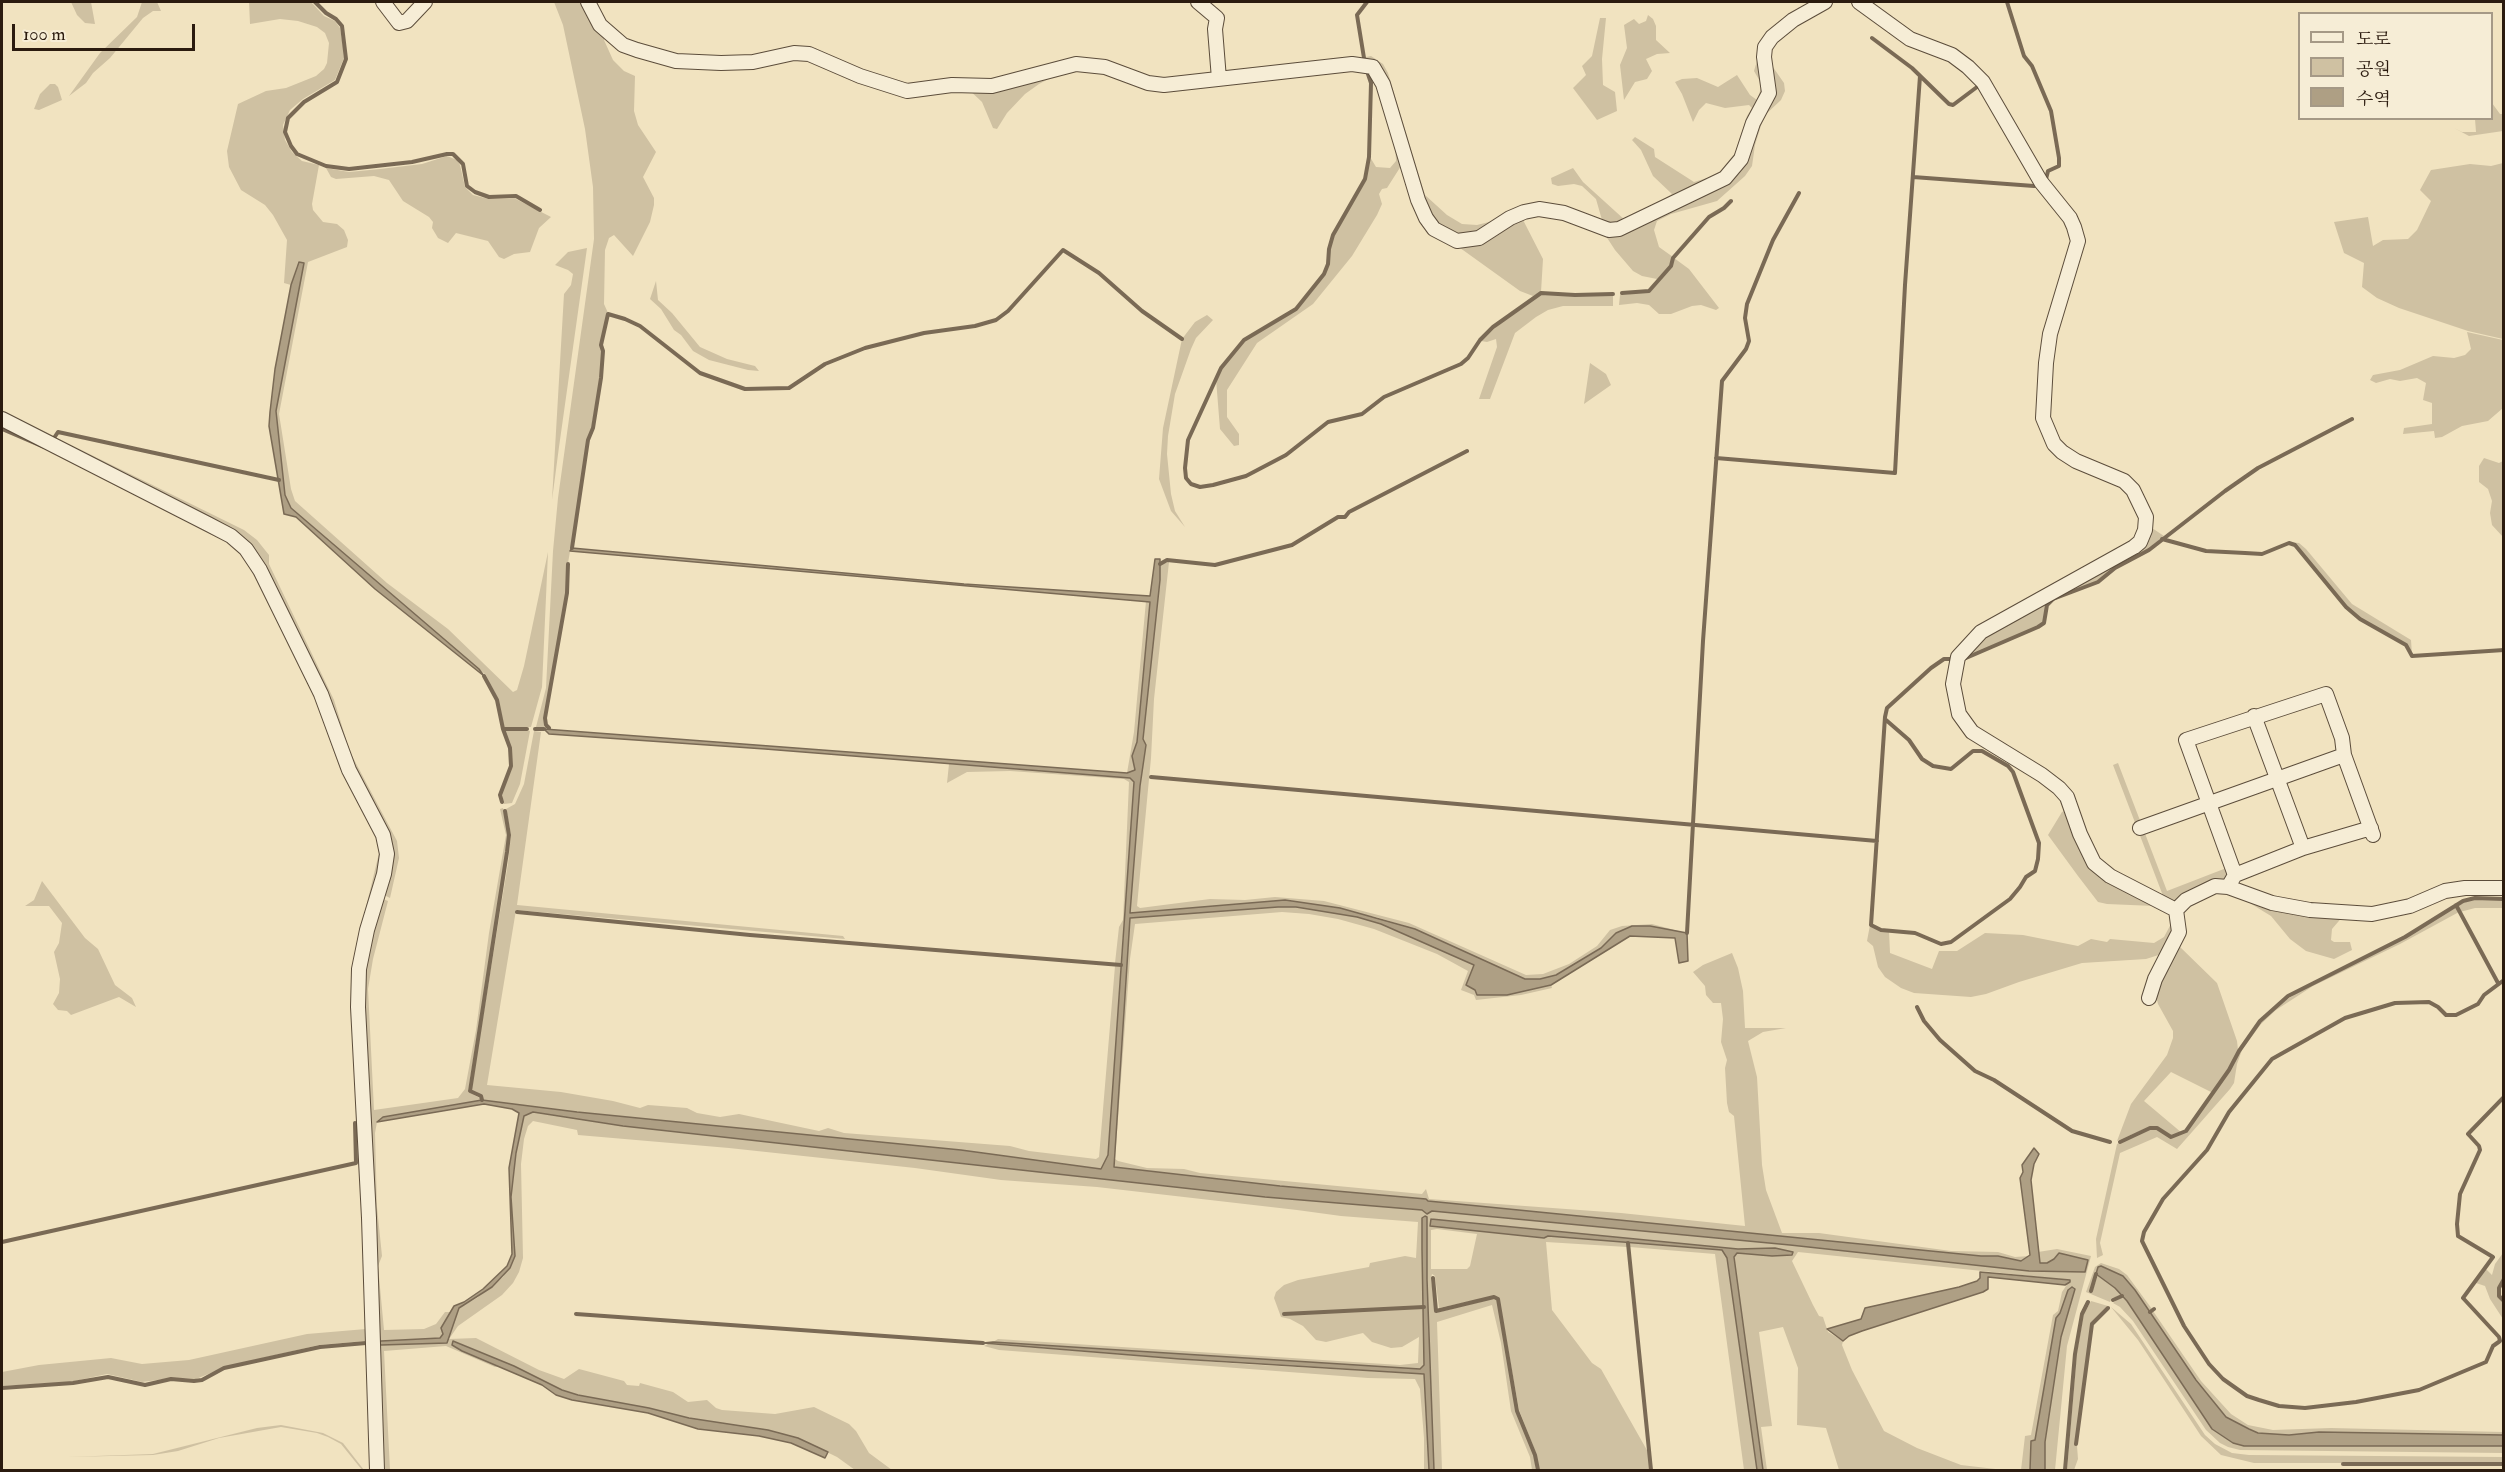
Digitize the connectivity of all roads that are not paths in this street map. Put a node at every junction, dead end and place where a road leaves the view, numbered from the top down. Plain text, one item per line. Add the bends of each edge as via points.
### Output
1 (382, 2) edge
2 (425, 2) edge
3 (588, 2) edge
4 (1198, 2) edge
5 (1825, 2) edge
6 (1859, 2) edge
7 (1219, 79) junction
8 (2, 418) edge
9 (2254, 716) junction
10 (2344, 755) junction
11 (2279, 779) junction
12 (2209, 803) junction
13 (2140, 828) dead end
14 (2303, 848) junction
15 (2231, 881) junction
16 (2504, 888) edge
17 (2176, 910) junction
18 (2150, 998) dead end
19 (377, 1470) edge

1 - 2 street via 399,23 407,21
3 - 7 street via 600,25 623,45 676,61 753,62 794,53 809,54 907,91 952,85 992,86 1076,64 1105,67 1164,85
4 - 7 street via 1217,18
5 - 7 street via 1792,20 1764,47 1769,93 1753,123 1741,159 1725,178 1619,229 1609,230 1564,213 1539,209 1524,212 1479,238 1457,241 1434,229 1426,218 1383,84 1373,67 1352,64
6 - 17 street via 1911,39 1952,55 1983,82 2041,182 2070,218 2078,241 2050,334 2043,418 2054,444 2062,452 2124,481 2146,517 2145,530 2134,547 1981,632 1967,645 1954,668 1959,714 1972,732 2060,788 2094,863 2110,876
8 - 19 street via 231,536 246,549 316,684 348,770 384,835 384,874 359,969 358,1007
9 - 10 street via 2326,694 2340,730
9 - 11 street
9 - 12 street via 2186,740
10 - 11 street
10 - 14 street via 2372,831
11 - 12 street
11 - 14 street
12 - 13 street
12 - 15 street
14 - 15 street
15 - 16 street via 2272,903 2372,914 2410,906 2445,891
15 - 17 street via 2186,900
17 - 18 street via 2179,932 2155,979

